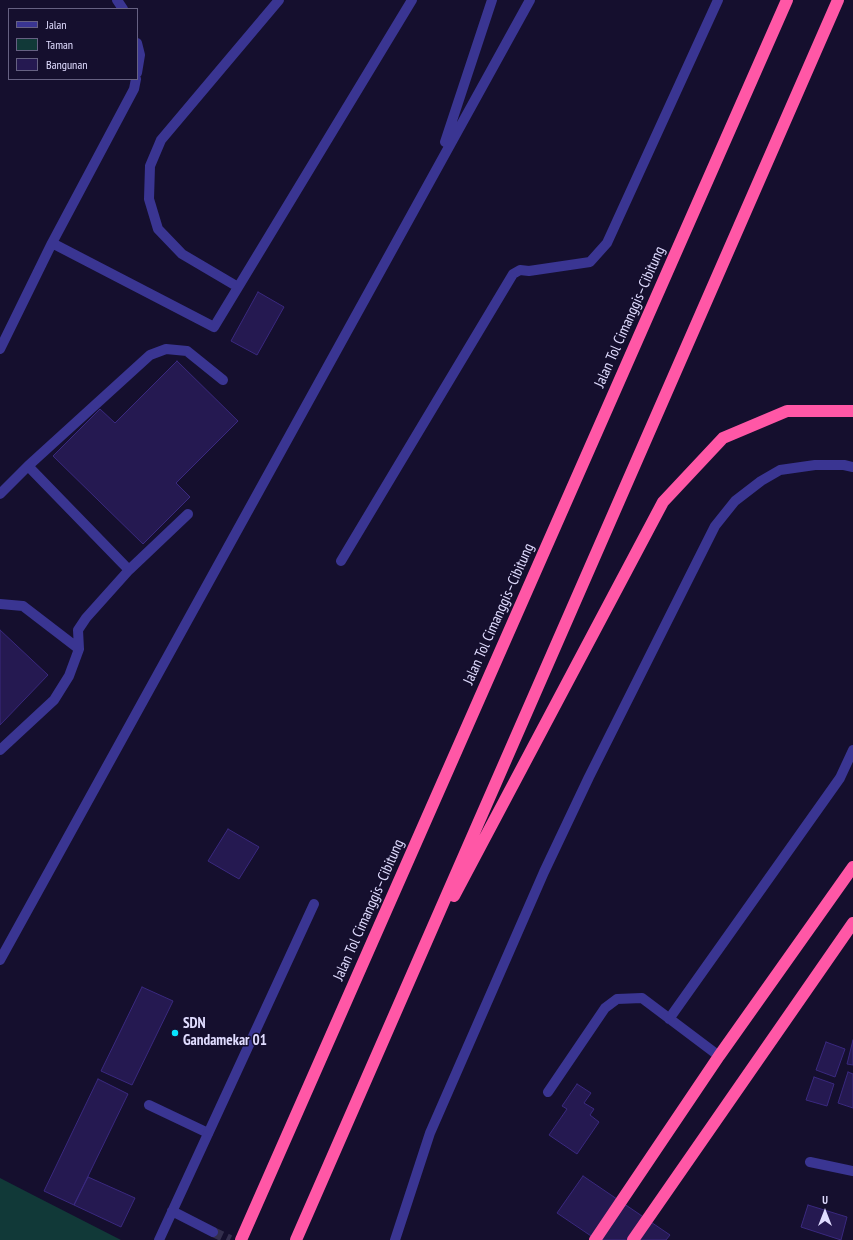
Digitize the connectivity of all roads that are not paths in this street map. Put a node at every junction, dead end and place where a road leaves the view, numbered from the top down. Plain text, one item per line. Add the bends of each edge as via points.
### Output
1 (279, 0) edge
2 (412, 0) edge
3 (492, 0) edge
4 (530, 0) edge
5 (718, 0) edge
6 (787, 0) edge
7 (838, 0) edge
8 (138, 47) edge
9 (138, 67) edge
10 (136, 80) edge
11 (437, 166) junction
12 (52, 243) junction
13 (238, 287) junction
14 (0, 349) edge
15 (223, 380) dead end
16 (853, 411) edge
17 (28, 466) junction
18 (853, 467) edge
19 (0, 494) edge
20 (188, 514) dead end
21 (341, 561) dead end
22 (129, 570) junction
23 (0, 604) edge
24 (79, 649) junction
25 (0, 750) edge
26 (853, 750) edge
27 (853, 867) edge
28 (314, 904) dead end
29 (853, 923) edge
30 (0, 960) edge
31 (410, 978) junction
32 (668, 1019) junction
33 (718, 1056) junction
34 (548, 1092) dead end
35 (149, 1106) dead end
36 (208, 1133) junction
37 (810, 1162) dead end
38 (853, 1171) edge
39 (172, 1211) junction
40 (213, 1232) tunnel mouth
41 (158, 1240) edge
42 (241, 1240) edge
43 (296, 1240) edge
44 (395, 1240) edge
45 (595, 1240) edge
46 (632, 1240) edge

1 - 13 street via 161,140 150,166 149,199 158,229 182,254
2 - 13 street
3 - 11 street
4 - 11 street
5 - 21 street via 607,243 590,262 520,270 513,274
6 - 42 highway, Jalan Tol Cimanggis–Cibitung
7 - 31 highway
8 - 9 street
10 - 12 street via 134,89
11 - 30 street
12 - 13 street via 214,327
12 - 14 street
15 - 17 street via 187,350 166,349 150,355
16 - 31 highway via 788,411 723,438 663,502
17 - 19 street
17 - 22 street
18 - 44 street via 815,465 780,470 735,501 715,526 588,777 544,872 430,1133
20 - 22 street
22 - 24 street via 78,630
23 - 24 street via 24,606
24 - 25 street via 69,676 54,700
26 - 32 street via 840,778
27 - 33 highway
28 - 36 street
29 - 46 highway
31 - 43 highway
32 - 33 street
32 - 34 street via 642,998 618,999 605,1008
33 - 45 highway
35 - 36 street
36 - 39 street
37 - 38 street
39 - 40 street
39 - 41 street

